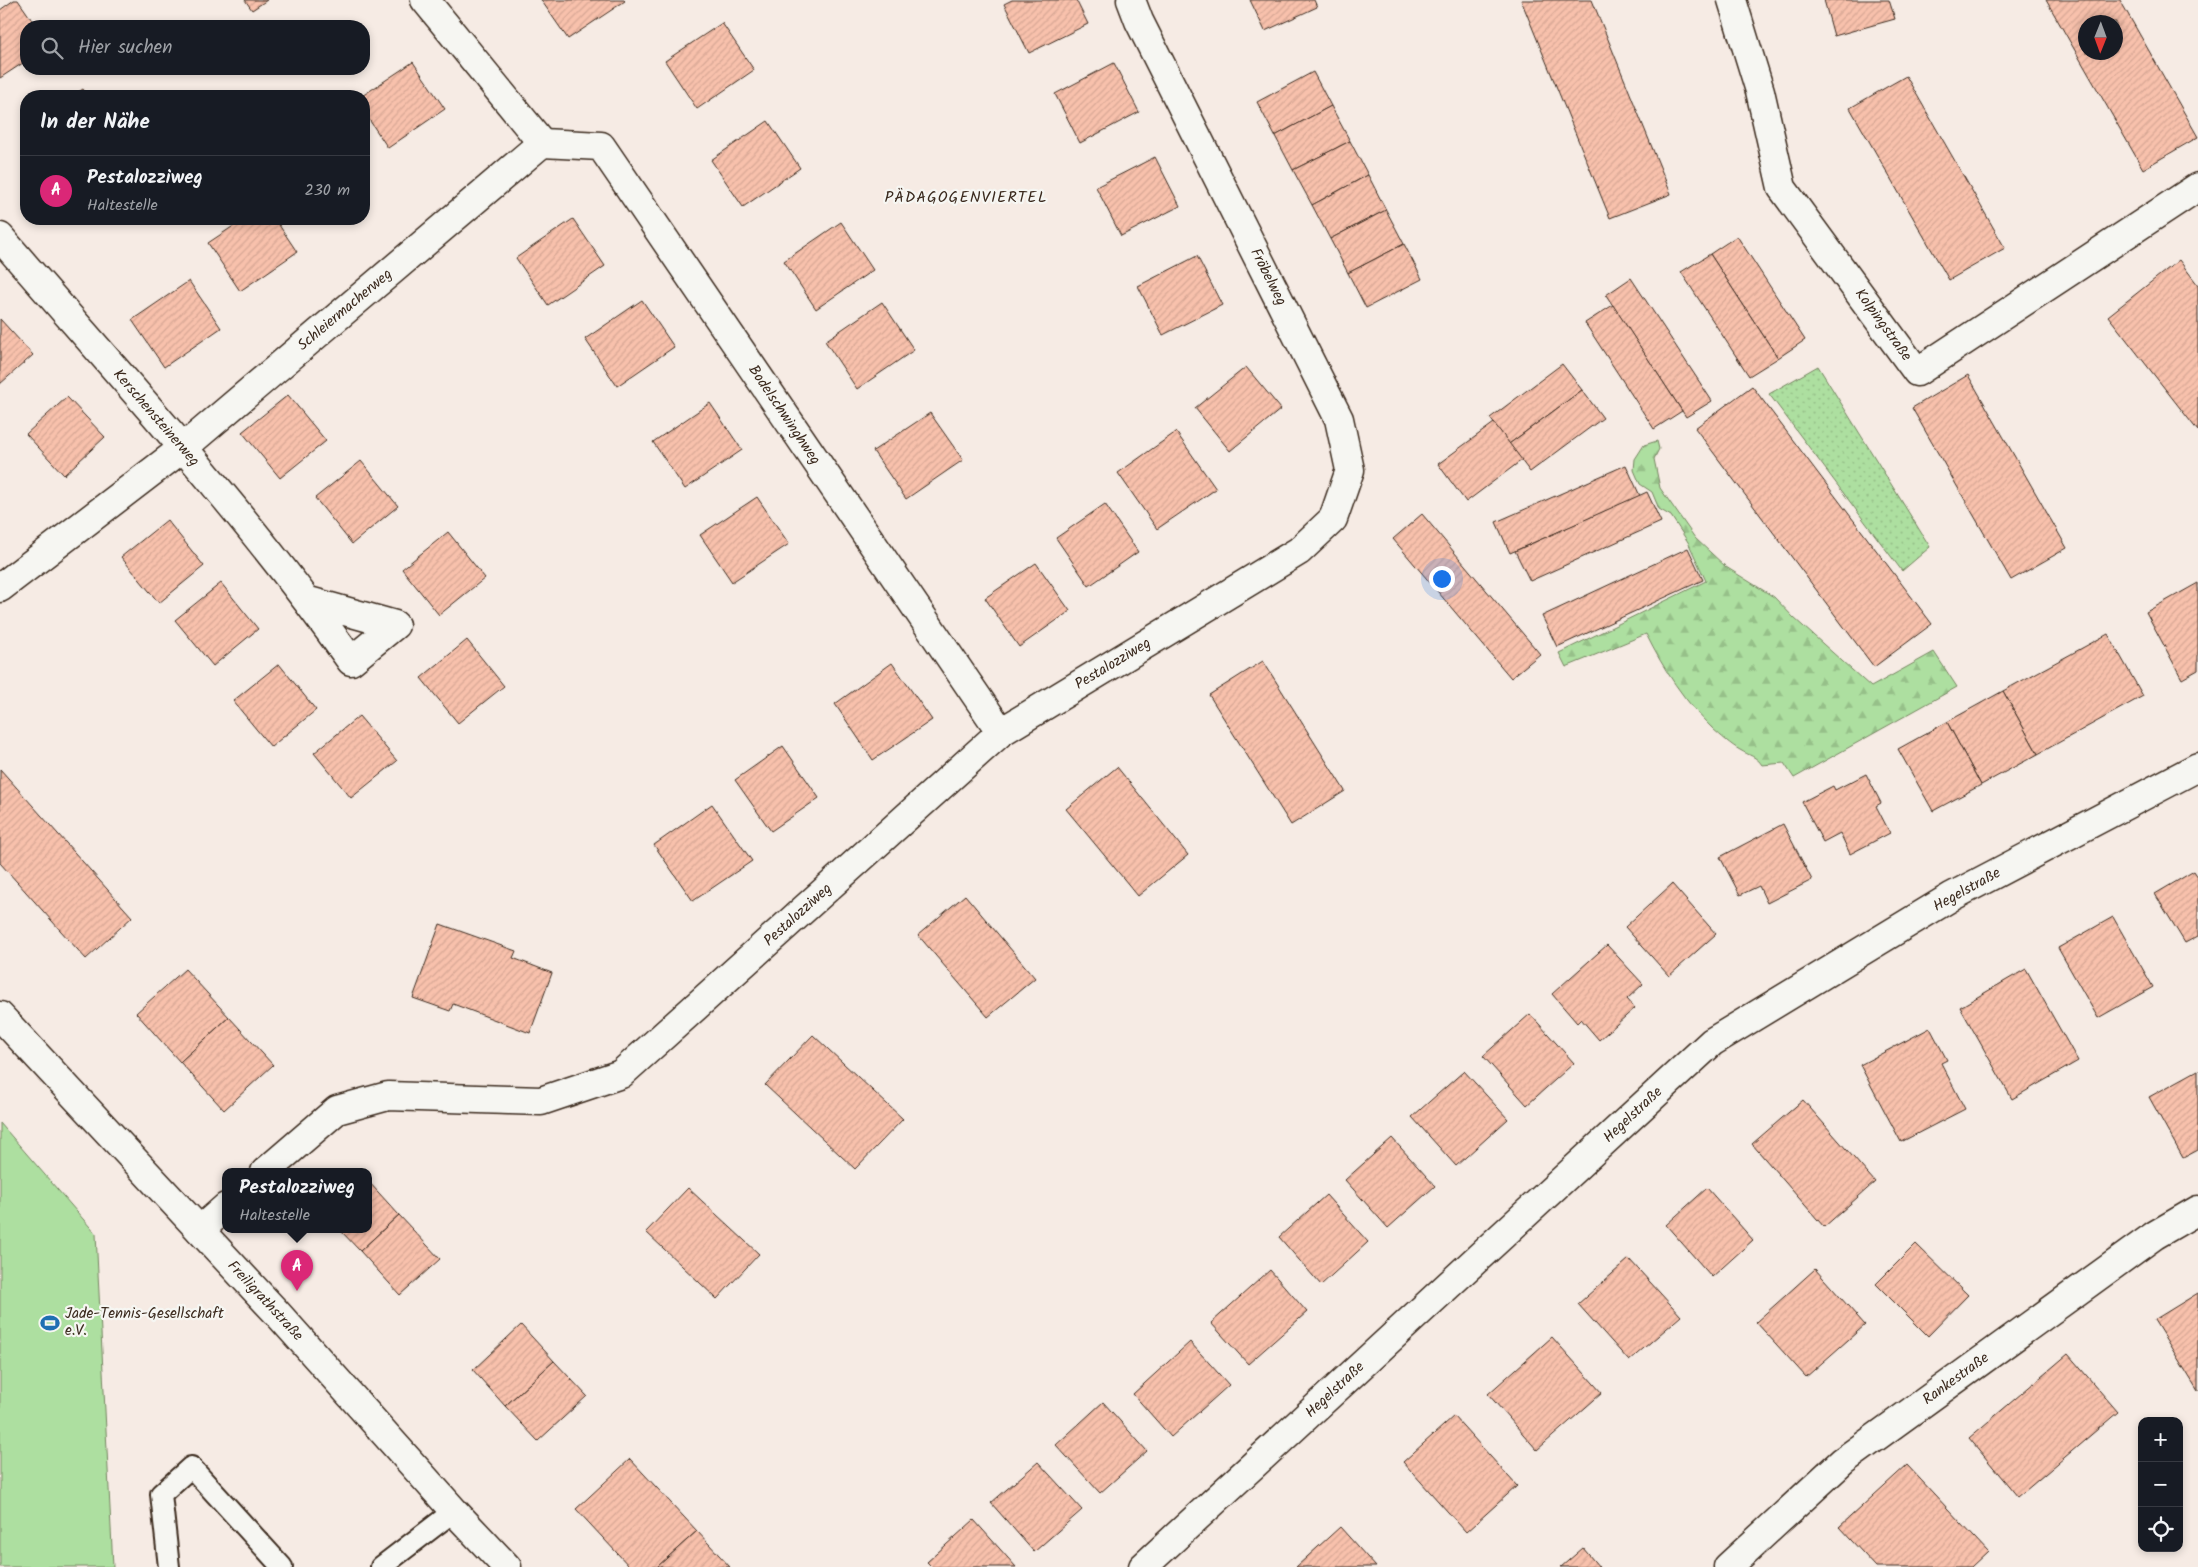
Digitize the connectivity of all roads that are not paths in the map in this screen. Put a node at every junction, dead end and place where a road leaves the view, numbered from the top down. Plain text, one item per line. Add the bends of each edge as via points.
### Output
1 (425, 0) edge
2 (1131, 0) edge
3 (1732, 0) edge
4 (542, 143) junction
5 (2198, 187) edge
6 (0, 237) edge
7 (183, 448) junction
8 (1299, 551) joint
9 (0, 588) edge
10 (308, 601) dead end
11 (1001, 732) junction
12 (2198, 767) edge
13 (0, 1016) edge
14 (271, 1168) edge
15 (2198, 1210) edge
16 (222, 1211) edge
17 (200, 1230) junction
18 (454, 1511) junction
19 (1160, 1562) edge
20 (169, 1567) edge
21 (282, 1567) edge
22 (381, 1567) edge
23 (507, 1567) edge
24 (1728, 1567) edge

1 - 4 street
2 - 8 street, Fröbelweg via 1339,419 1350,470 1333,520
3 - 5 street, Kolpingstraße via 1760,90 1782,188 1917,372
4 - 7 street, Schleiermacherweg
4 - 11 street, Bodelschwinghweg via 601,146
6 - 7 street, Kerschensteinerweg
7 - 9 street, Schleiermacherweg
7 - 10 street, Kerschensteinerweg
8 - 11 street, Pestalozziweg
11 - 14 street, Pestalozziweg via 621,1074 541,1101 388,1096 346,1107 337,1110
12 - 19 street, Hegelstraße via 1951,897 1712,1042
13 - 17 street, Freiligrathstraße
15 - 24 street, Rankestraße via 2155,1235 1843,1461
16 - 17 street
17 - 18 street, Freiligrathstraße
18 - 22 lane
18 - 23 street, Freiligrathstraße
20 - 21 lane via 161,1494 192,1467

